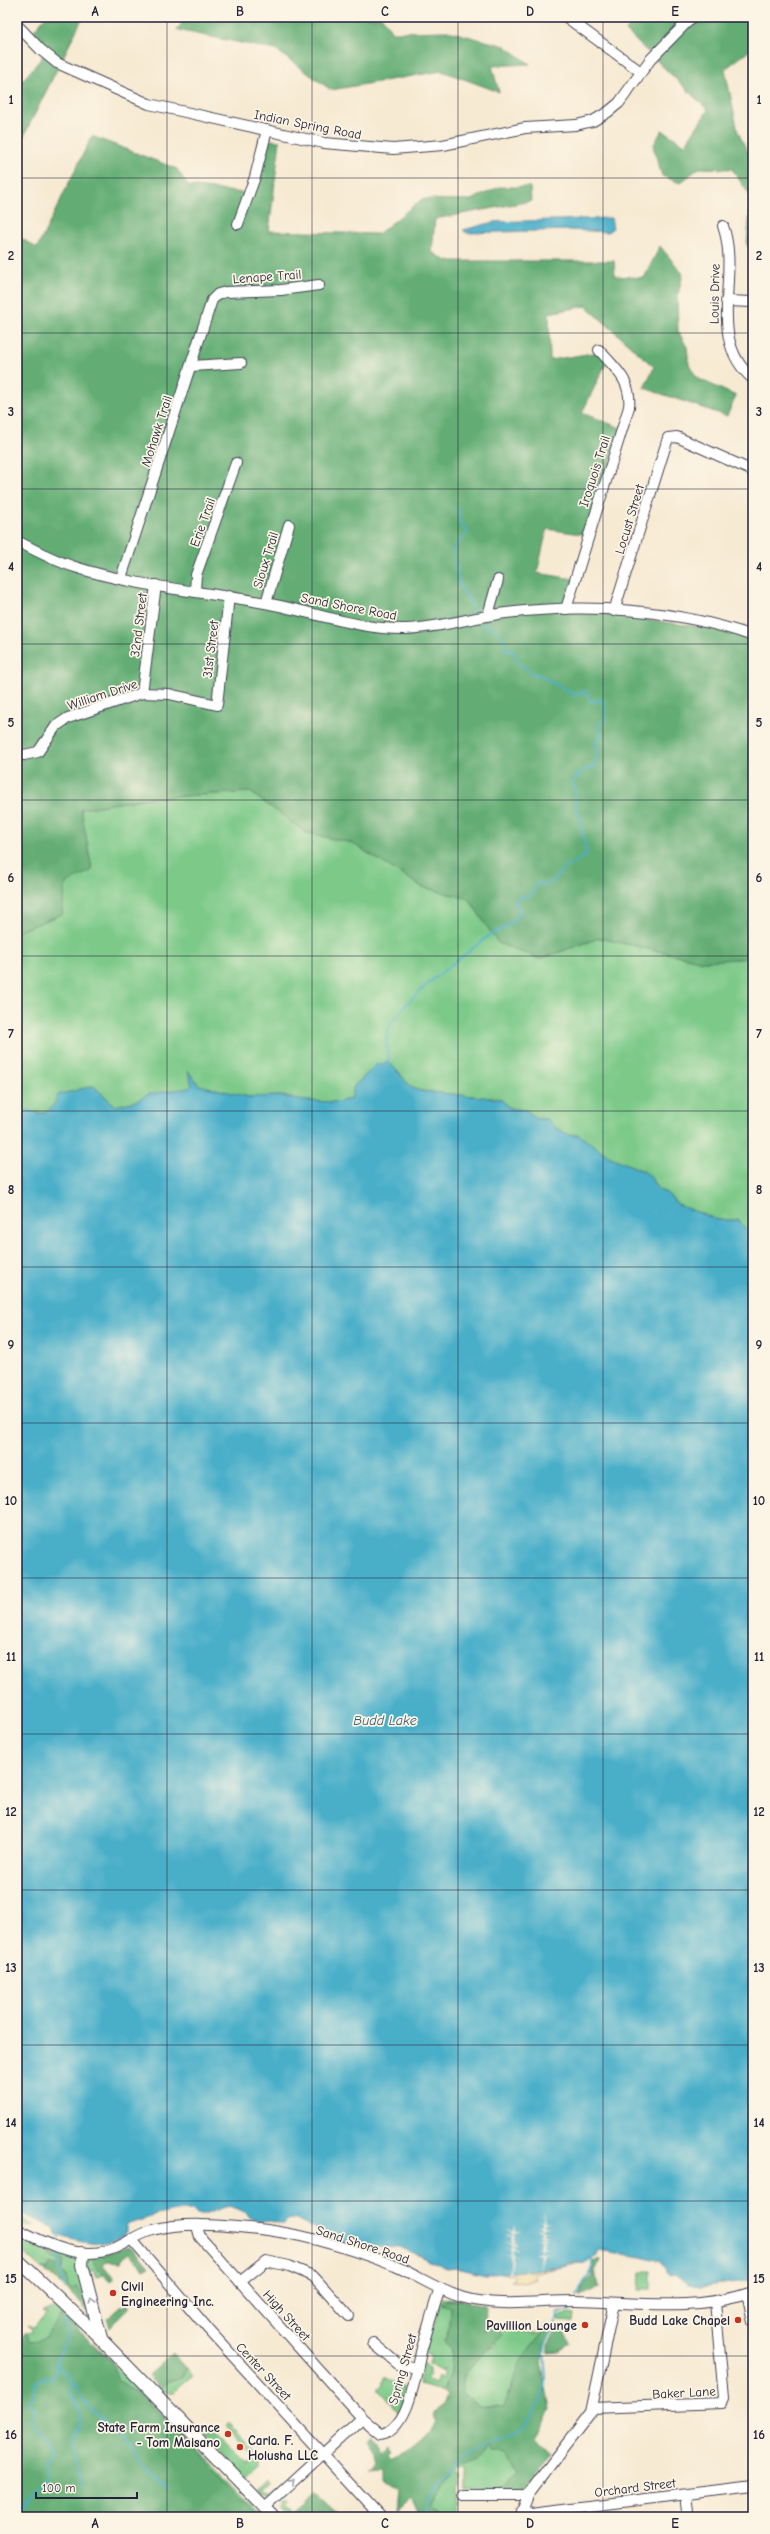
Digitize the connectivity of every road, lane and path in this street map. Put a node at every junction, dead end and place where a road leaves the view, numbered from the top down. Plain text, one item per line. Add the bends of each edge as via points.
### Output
1 (566, 17) edge
2 (692, 17) edge
3 (17, 25) edge
4 (641, 72) junction
5 (267, 130) junction
6 (238, 224) dead end
7 (723, 226) dead end
8 (318, 285) dead end
9 (218, 294) joint
10 (726, 301) junction
11 (753, 302) edge
12 (599, 350) dead end
13 (241, 363) dead end
14 (191, 366) junction
15 (753, 379) edge
16 (236, 463) dead end
17 (753, 471) edge
18 (289, 525) dead end
19 (17, 541) edge
20 (121, 578) junction
21 (498, 580) dead end
22 (156, 585) junction
23 (195, 590) junction
24 (229, 596) junction
25 (266, 603) junction
26 (566, 609) junction
27 (614, 611) junction
28 (487, 615) junction
29 (753, 636) edge
30 (142, 693) junction
31 (217, 705) joint
32 (17, 754) edge
33 (197, 2226) junction
34 (17, 2229) edge
35 (132, 2240) junction
36 (83, 2253) junction
37 (17, 2259) edge
38 (240, 2282) junction
39 (440, 2289) junction
40 (750, 2293) edge
41 (715, 2302) junction
42 (614, 2303) junction
43 (349, 2316) dead end
44 (753, 2321) edge
45 (101, 2339) junction
46 (372, 2343) dead end
47 (417, 2368) junction
48 (592, 2408) junction
49 (362, 2418) junction
50 (322, 2454) junction
51 (753, 2486) edge
52 (463, 2495) dead end
53 (528, 2495) junction
54 (685, 2495) junction
55 (264, 2508) junction
56 (520, 2514) edge
57 (274, 2517) edge
58 (380, 2517) edge
59 (688, 2517) edge

1 - 4 street
2 - 4 street, Indian Spring Road
3 - 5 street, Indian Spring Road via 57,63 149,104
4 - 5 street, Indian Spring Road via 614,108 593,121 576,125 525,128 455,143 393,149 331,144
5 - 6 street via 255,177
7 - 10 street, Louis Drive via 728,241
8 - 9 street, Lenape Trail
9 - 14 street, Mohawk Trail via 210,304
10 - 11 street
10 - 15 street, Louis Drive via 729,344 736,360
12 - 26 street, Iroquois Trail via 627,384 630,394 629,407
13 - 14 street
14 - 20 street, Mohawk Trail
16 - 23 street, Erie Trail via 196,575
17 - 27 street, Locust Street via 671,436 666,442
18 - 25 street, Sioux Trail
19 - 20 street, Sand Shore Road via 62,563
20 - 22 street, Sand Shore Road
21 - 28 street
22 - 23 street, Sand Shore Road
22 - 30 street, 32nd Street
23 - 24 street, Sand Shore Road
24 - 25 street, Sand Shore Road
24 - 31 street, 31st Street
25 - 28 street, Sand Shore Road via 394,629 422,628
26 - 27 street, Sand Shore Road
26 - 28 street, Sand Shore Road
27 - 29 street, Sand Shore Road via 681,618
30 - 31 street, William Drive via 169,694
30 - 32 street, William Drive via 68,718 56,726 41,750 34,754
33 - 35 street, Sand Shore Road via 153,2230
33 - 38 street, High Street via 200,2237
33 - 39 street, Sand Shore Road via 260,2229 314,2241 381,2261
34 - 36 street, Sand Shore Road via 51,2244
35 - 36 street, Sand Shore Road via 108,2250
35 - 50 street, Center Street
45 -> 36 main road via 82,2265
37 - 45 main road
38 - 43 street via 266,2261 289,2266 316,2279
38 - 49 street, High Street
39 - 42 street, Sand Shore Road via 464,2298 492,2302
39 - 47 street, Spring Street
40 - 41 street, Sand Shore Road
40 - 44 street
41 - 42 street, Sand Shore Road via 669,2305
41 - 48 street, Baker Lane via 724,2397 722,2403
42 - 48 street
45 - 55 main road
46 - 47 street via 398,2364
47 - 49 street, Spring Street via 407,2406 392,2428 384,2434 378,2434
48 - 53 street
49 - 50 street
55 -> 50 street
50 - 58 street, Center Street
51 - 54 street, Orchard Street
52 - 53 street
53 - 56 street
54 - 56 street, Orchard Street
54 - 59 street
55 - 57 main road

